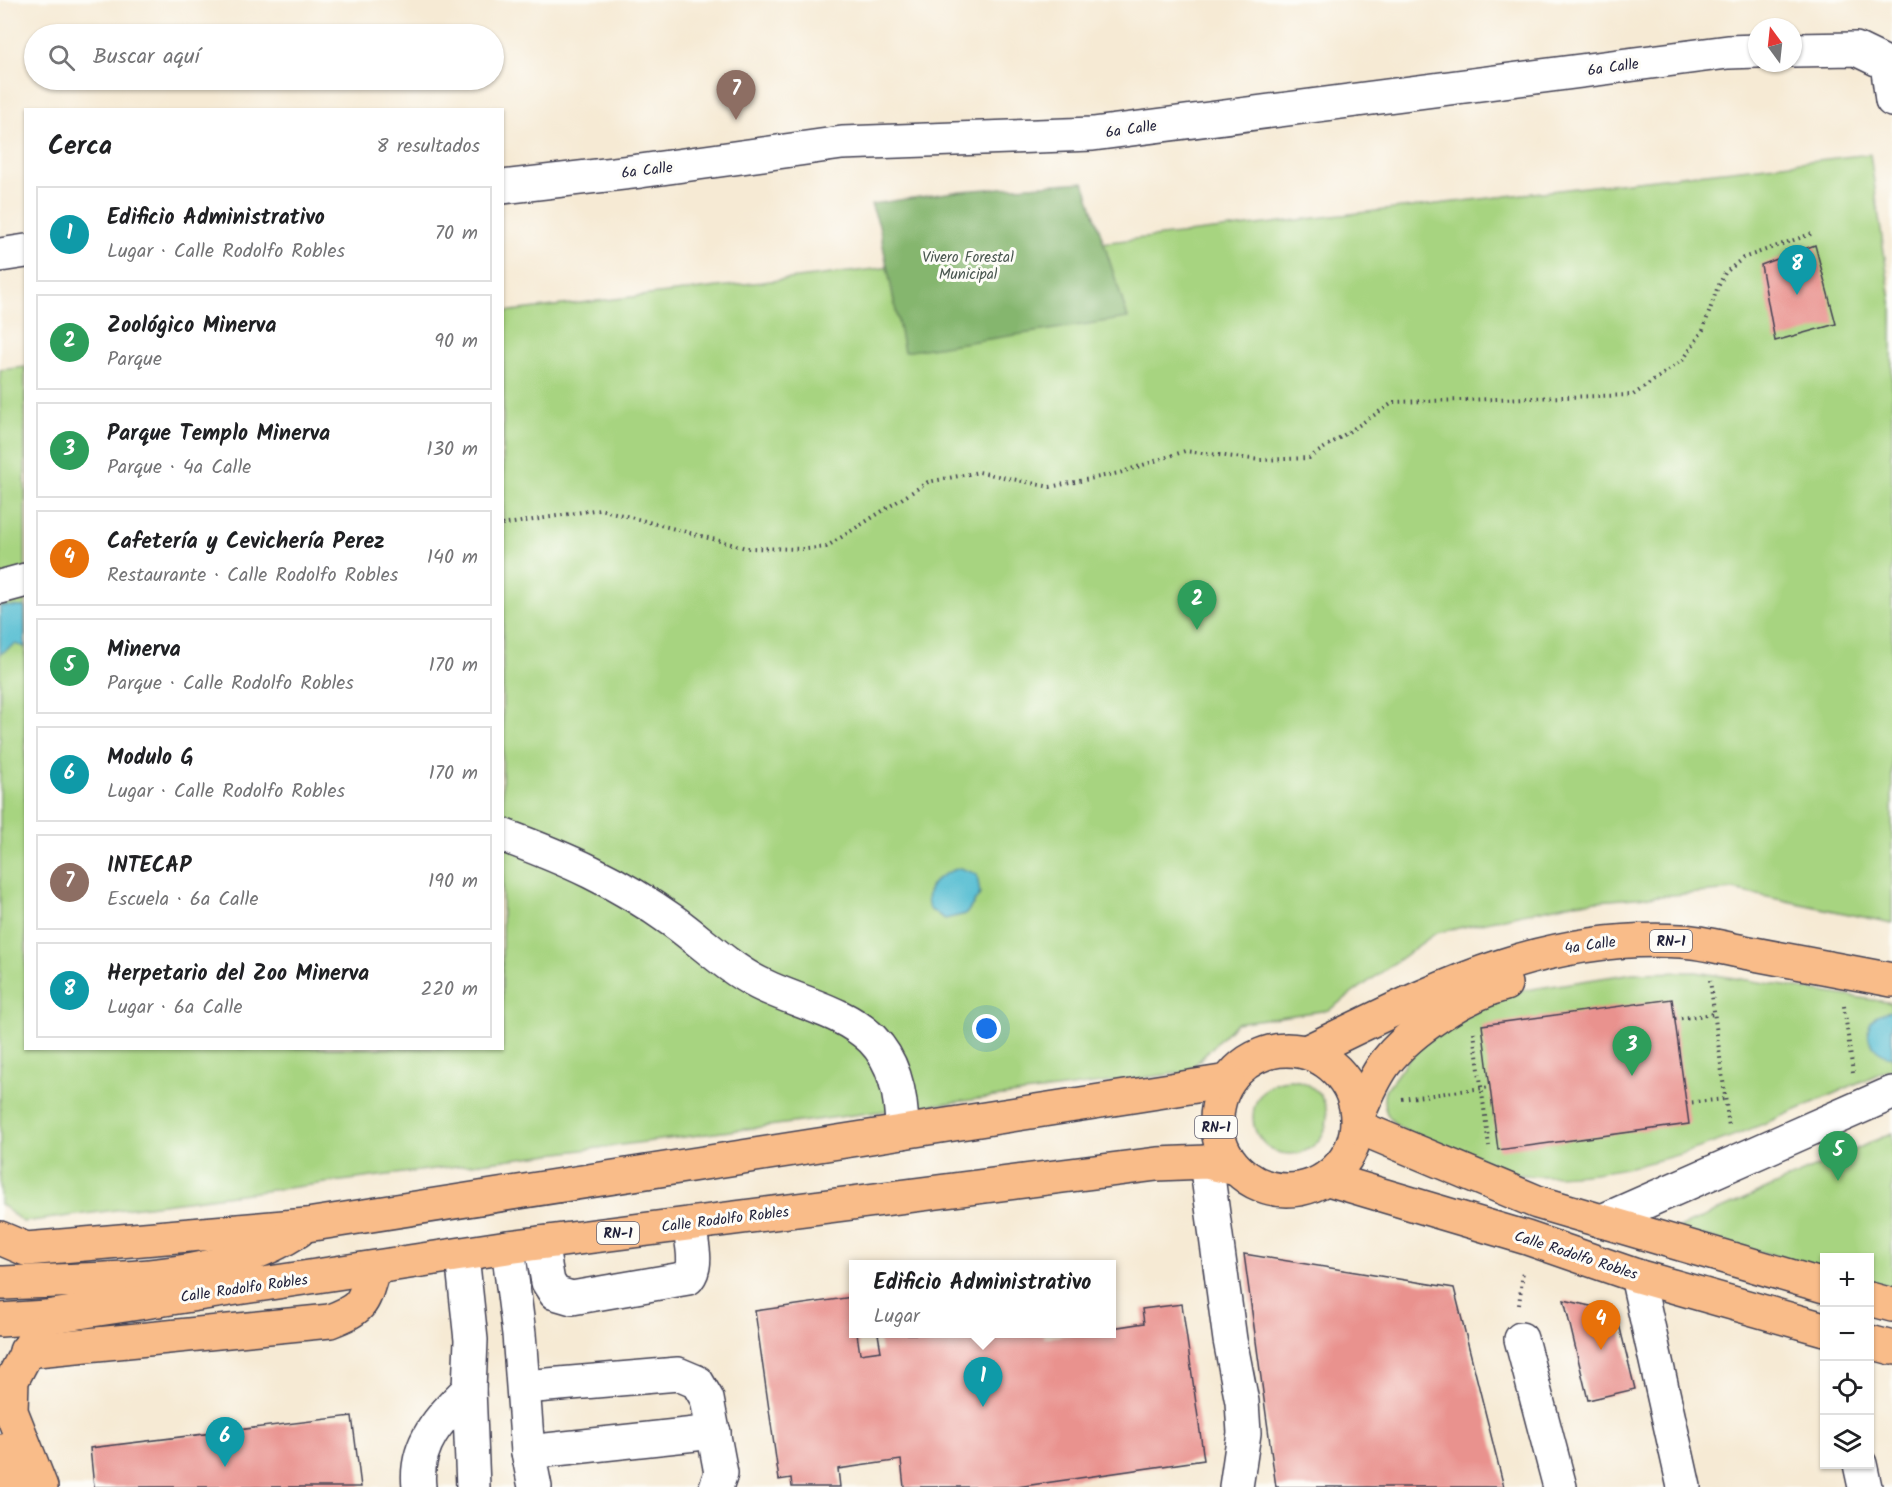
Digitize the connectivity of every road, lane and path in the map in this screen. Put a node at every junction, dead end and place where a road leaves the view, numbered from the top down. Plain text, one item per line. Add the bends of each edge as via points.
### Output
1 (1802, 50) edge
2 (1748, 51) edge
3 (1892, 100) edge
4 (504, 187) edge
5 (1811, 234) dead end
6 (24, 251) edge
7 (0, 255) edge
8 (504, 525) edge
9 (24, 581) edge
10 (0, 587) edge
11 (504, 837) edge
12 (1710, 979) dead end
13 (1892, 980) edge
14 (1892, 994) edge
15 (1843, 1004) dead end
16 (1714, 1014) junction
17 (1675, 1019) dead end
18 (1474, 1031) dead end
19 (1306, 1052) junction
20 (1852, 1066) dead end
21 (1228, 1081) junction
22 (1482, 1088) junction
23 (1490, 1088) dead end
24 (1892, 1093) edge
25 (1725, 1099) junction
26 (1397, 1100) dead end
27 (1686, 1104) dead end
28 (1358, 1121) junction
29 (1730, 1130) dead end
30 (902, 1132) junction
31 (1490, 1150) dead end
32 (1221, 1166) junction
33 (1328, 1179) junction
34 (1602, 1221) junction
35 (689, 1224) junction
36 (307, 1225) junction
37 (1527, 1238) junction
38 (0, 1239) edge
39 (541, 1243) junction
40 (508, 1247) junction
41 (462, 1256) junction
42 (373, 1270) junction
43 (1637, 1276) junction
44 (0, 1284) edge
45 (1820, 1285) edge
46 (1874, 1300) edge
47 (1892, 1305) edge
48 (46, 1317) junction
49 (0, 1320) edge
50 (1820, 1328) edge
51 (1521, 1339) joint
52 (1874, 1343) edge
53 (1892, 1348) edge
54 (26, 1352) junction
55 (524, 1387) junction
56 (469, 1389) junction
57 (714, 1432) junction
58 (0, 1451) edge
59 (528, 1452) junction
60 (1861, 1469) edge
61 (12, 1487) edge
62 (41, 1487) edge
63 (418, 1487) edge
64 (473, 1487) edge
65 (535, 1487) edge
66 (716, 1487) edge
67 (1236, 1487) edge
68 (1560, 1487) edge
69 (1684, 1487) edge
70 (1865, 1487) edge

1 - 3 street via 1856,49 1887,64
2 - 4 street, 6a Calle via 1094,134 842,143
5 - 8 path via 1743,258 1725,273 1703,330 1683,360 1633,395 1394,402 1309,459 1260,460 1185,451 1119,473 1050,487 979,472 928,482 826,547 746,548 600,509
6 - 7 street
9 - 10 street
11 - 30 street via 564,858 616,883 757,983 855,1025 873,1040 887,1060 897,1086
12 - 16 path
13 - 19 main road, 4a Calle / RN-1 via 1684,941 1618,940 1552,950 1451,982
14 - 28 main road, 4a Calle / RN-1 via 1710,963 1666,960 1620,962 1534,976 1478,994 1408,1038 1384,1064
15 - 20 path
16 - 17 path
16 - 25 path
18 - 22 path
19 - 21 main road, RN-1 via 1262,1054 1243,1065
19 - 28 main road, RN-1 via 1329,1063 1346,1080 1356,1102
21 - 30 main road
21 - 32 main road, RN-1 via 1218,1103 1216,1127 1222,1150
22 - 23 path
22 - 26 path
22 - 31 path
24 - 34 street
25 - 27 path
25 - 29 path
28 - 33 main road, RN-1 via 1353,1147
28 - 34 main road via 1537,1202
30 - 36 main road
32 - 33 main road, RN-1 via 1270,1189 1290,1191
32 - 35 main road, Calle Rodolfo Robles / RN-1 via 1157,1164
32 - 67 street via 1230,1340 1244,1433
33 - 37 main road, Calle Rodolfo Robles
34 - 45 main road
35 - 39 main road, Calle Rodolfo Robles / RN-1
35 - 39 street via 694,1261 688,1278 572,1298 555,1293 548,1282
36 - 38 main road via 26,1249
36 - 44 main road via 272,1247 198,1269
37 - 43 main road, Calle Rodolfo Robles
37 - 51 path via 1519,1306
39 - 40 main road, Calle Rodolfo Robles / RN-1
40 - 41 main road, Calle Rodolfo Robles / RN-1
40 - 55 street
41 - 42 main road, Calle Rodolfo Robles / RN-1
41 - 56 street via 471,1340
42 - 48 main road, Calle Rodolfo Robles / RN-1
42 - 54 main road via 363,1303 348,1315 330,1321
43 - 50 main road, Calle Rodolfo Robles
43 - 69 street
46 - 47 main road
48 - 49 main road, Calle Rodolfo Robles / RN-1
48 - 54 main road
51 - 68 street
52 - 53 main road
54 - 62 main road via 12,1380 11,1411
55 - 57 street via 678,1374 697,1382 707,1399
55 - 59 street
56 - 63 street via 436,1422 421,1450
56 - 64 street
57 - 59 street
57 - 66 street via 722,1473
58 - 61 main road
59 - 65 street
60 - 70 street

